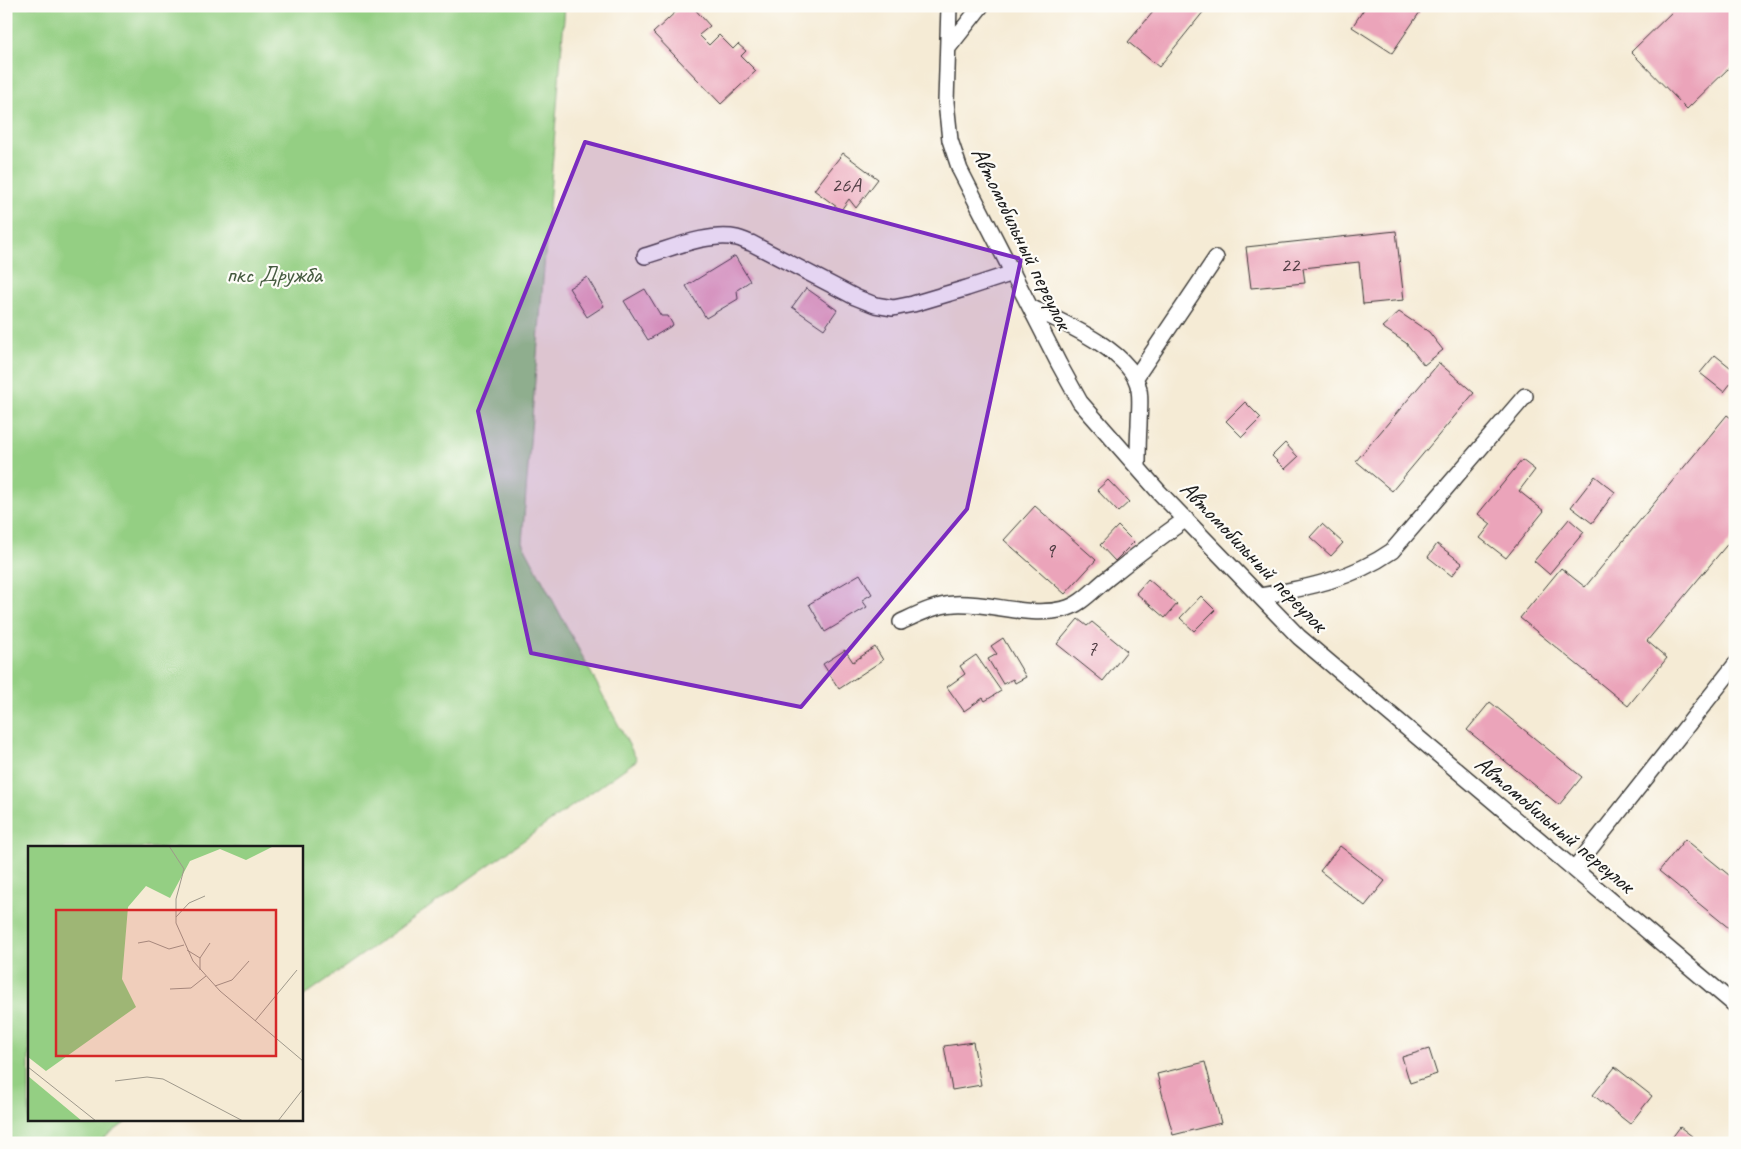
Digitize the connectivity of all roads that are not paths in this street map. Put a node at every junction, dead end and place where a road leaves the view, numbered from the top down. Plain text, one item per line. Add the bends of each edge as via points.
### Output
1 (949, 6) edge
2 (981, 6) edge
3 (948, 48) junction
4 (645, 256) dead end
5 (1216, 258) dead end
6 (1012, 273) junction
7 (1030, 307) junction
8 (1136, 377) junction
9 (1525, 396) dead end
10 (1138, 467) junction
11 (1186, 519) junction
12 (1260, 596) junction
13 (901, 622) dead end
14 (1735, 665) edge
15 (1574, 869) junction
16 (1735, 1004) edge

1 - 3 lane, Автомобильный переулок
2 - 3 lane
3 - 6 lane, Автомобильный переулок via 946,102 950,140 960,170
4 - 6 lane via 718,237 737,238 855,297 893,308
5 - 8 lane
6 - 7 lane, Автомобильный переулок
7 - 8 lane via 1105,347
7 - 10 lane, Автомобильный переулок via 1080,402
8 - 10 lane via 1139,391
9 - 12 lane via 1392,552 1341,578
10 - 11 lane, Автомобильный переулок
11 - 12 lane, Автомобильный переулок
11 - 13 lane via 1077,604 1065,609 1023,610 955,604 929,609
12 - 15 lane, Автомобильный переулок via 1299,637
14 - 15 lane
15 - 16 lane, Автомобильный переулок

